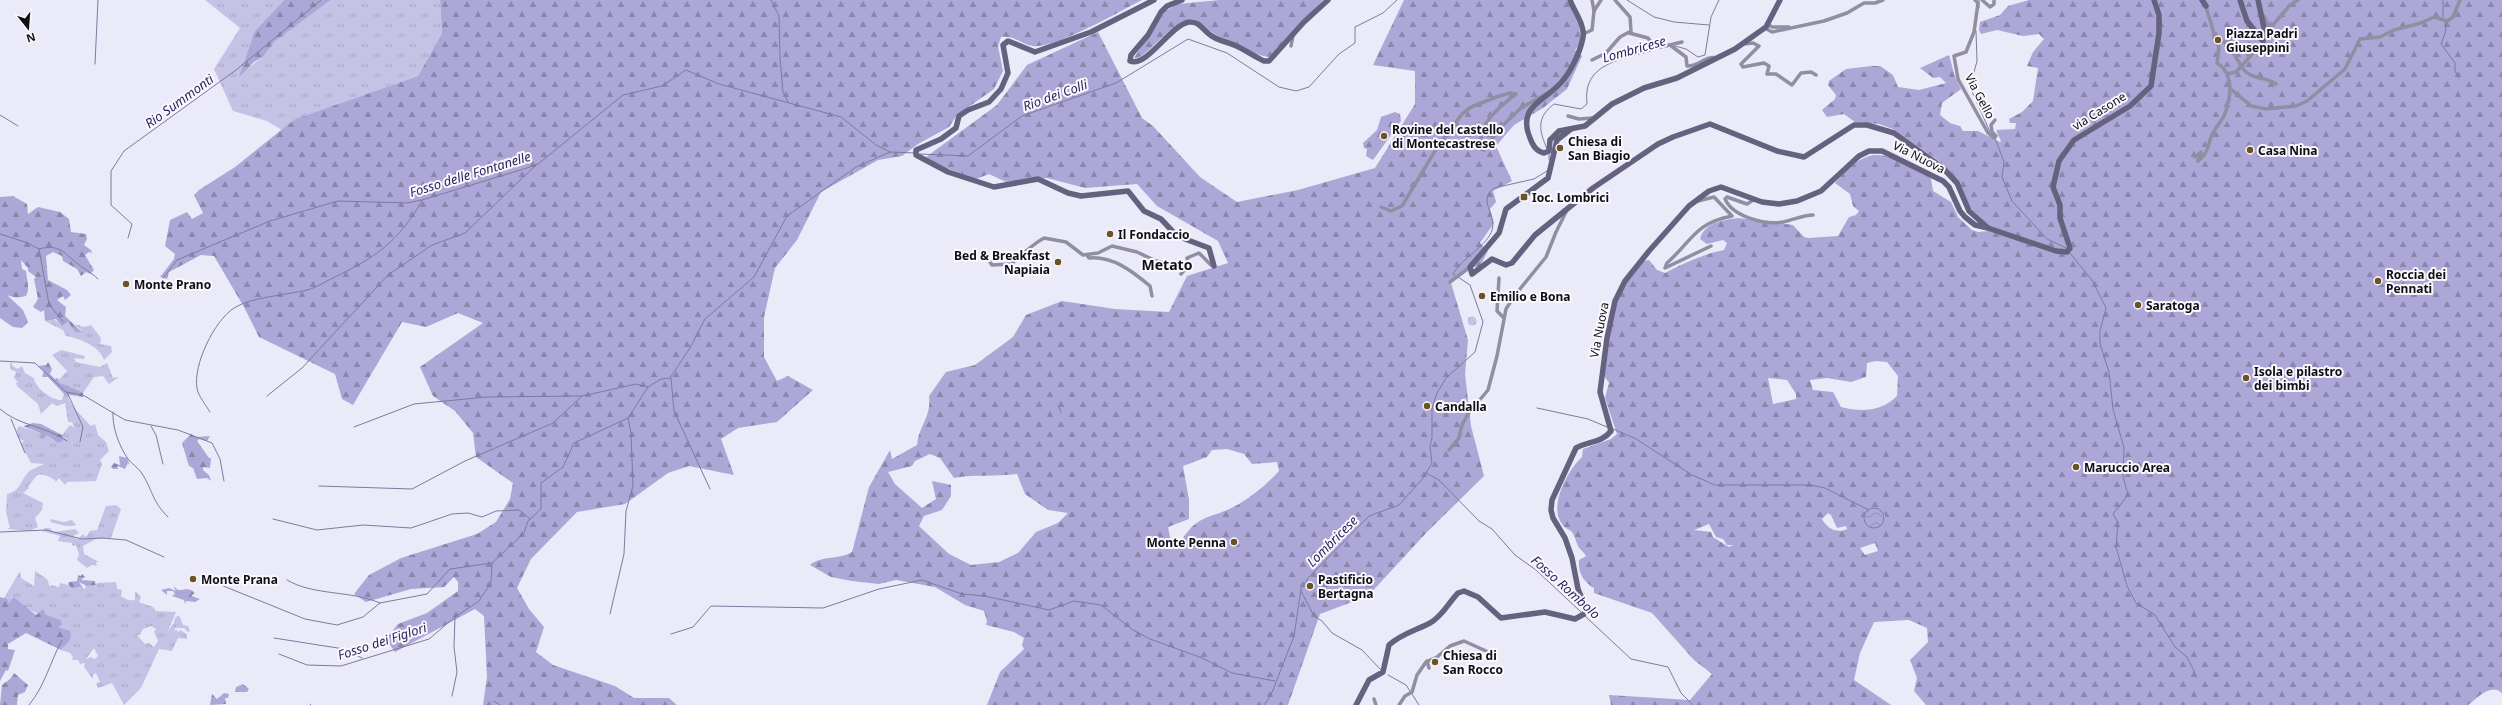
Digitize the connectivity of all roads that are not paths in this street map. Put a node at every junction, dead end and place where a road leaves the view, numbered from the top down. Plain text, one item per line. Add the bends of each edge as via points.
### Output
1 (1154, 0) edge
2 (1182, 0) edge
3 (1328, 0) edge
4 (1570, 0) edge
5 (1592, 0) edge
6 (1601, 0) edge
7 (1615, 0) edge
8 (1780, 0) edge
9 (1883, 0) edge
10 (1975, 0) edge
11 (1982, 0) edge
12 (1994, 0) edge
13 (2154, 0) edge
14 (2202, 0) edge
15 (2240, 0) edge
16 (2258, 0) edge
17 (2298, 0) edge
18 (2460, 0) edge
19 (1863, 1) edge
20 (2206, 6) joint
21 (2260, 7) junction
22 (1594, 11) junction
23 (1766, 26) junction
24 (1583, 34) junction
25 (1628, 34) junction
26 (1293, 35) junction
27 (2234, 36) dead end
28 (2214, 38) junction
29 (1663, 40) dead end
30 (2222, 40) junction
31 (1653, 42) junction
32 (1682, 42) dead end
33 (1742, 44) junction
34 (2267, 44) dead end
35 (1670, 45) junction
36 (1291, 46) dead end
37 (1655, 48) junction
38 (1638, 52) dead end
39 (2233, 53) junction
40 (2249, 56) junction
41 (1717, 58) junction
42 (1592, 60) dead end
43 (2242, 66) junction
44 (2226, 74) junction
45 (1816, 75) dead end
46 (2276, 84) dead end
47 (2232, 90) junction
48 (1547, 94) junction
49 (1601, 115) junction
50 (1568, 116) dead end
51 (1995, 120) dead end
52 (1571, 129) junction
53 (2195, 157) dead end
54 (1755, 199) junction
55 (1691, 204) junction
56 (1381, 207) dead end
57 (1564, 210) junction
58 (1813, 215) dead end
59 (1988, 228) junction
60 (1711, 246) dead end
61 (1087, 255) junction
62 (995, 259) dead end
63 (1213, 265) joint
64 (1187, 267) junction
65 (1470, 267) junction
66 (1181, 274) dead end
67 (1499, 278) dead end
68 (1450, 282) dead end
69 (1152, 296) dead end
70 (1503, 317) junction
71 (1449, 450) dead end
72 (1486, 651) dead end
73 (1427, 660) junction
74 (1429, 668) dead end
75 (1374, 699) dead end
76 (1356, 705) edge
77 (1376, 705) edge
78 (1399, 705) edge

1 - 63 street via 1091,32 1035,52 1008,41 1003,45 1008,73 1001,89 989,102 960,116 956,128 916,153 957,175 994,187 1038,179 1081,196 1128,191 1144,211 1161,219 1177,236 1209,248
2 - 26 street via 1167,6 1161,12 1148,35 1131,55 1130,61 1135,62 1145,57 1167,35 1184,23 1199,23 1210,36 1264,61 1271,60
3 - 26 street
4 - 24 street
5 - 22 street
6 - 22 street
7 - 25 street via 1630,17 1632,27
8 - 23 street
9 - 19 street via 1875,3
10 - 51 street, Via Gello via 1978,3 1972,41 1966,52 1954,56 1955,68 1986,129 1995,138 1991,128
11 - 12 street via 1990,7
13 - 59 street, via Casone via 2159,15 2159,33 2150,86 2130,106 2074,140 2059,161 2053,187 2060,204 2060,218 2068,250 2056,251
14 - 20 street
15 - 21 street via 2247,21 2263,41 2265,38
16 - 21 street
17 - 21 street via 2290,5 2273,25 2268,25
18 - 47 street via 2453,17 2447,21 2434,17 2380,37 2360,39 2345,69 2307,101 2296,106 2266,109 2251,106
19 - 23 street via 1843,15 1790,27
20 - 28 street
22 - 24 street via 1592,30
23 - 33 street
24 - 48 street via 1564,79
25 - 31 street via 1648,38
25 - 42 street via 1620,37 1606,53
26 - 36 street
27 - 30 street via 2226,43
28 - 30 street
28 - 44 street via 2218,47 2217,63
29 - 31 street via 1661,44
30 - 39 street
31 - 37 street
32 - 35 street
33 - 41 street
33 - 45 street via 1753,43 1759,46 1741,64 1742,67 1764,63 1769,66 1767,74 1776,74 1792,85 1801,73 1812,72
34 - 40 street
35 - 37 street
35 - 41 street via 1686,57 1687,66 1712,56
37 - 38 street
39 - 40 street via 2242,48
39 - 43 street
40 - 43 street
41 - 49 street via 1612,104
43 - 44 street via 2234,73
43 - 46 street via 2247,73 2270,79
44 - 47 street
47 - 53 street via 2206,153 2198,161 2201,152
48 - 52 street via 1526,117 1525,126 1534,147 1546,152 1550,140 1556,133
48 - 56 street via 1521,108 1499,129 1484,150 1481,149 1479,142 1484,127 1516,94 1498,96 1471,107 1452,126 1402,206 1391,211
49 - 50 street via 1584,120
49 - 52 street via 1585,126
52 - 65 street via 1557,140 1548,178 1506,209 1499,233
54 - 55 street, Via Nuova via 1721,187 1709,191
54 - 58 street via 1747,204 1727,197 1725,199 1738,213 1755,220 1782,222
54 - 59 street, Via Nuova via 1779,204 1797,201 1821,191 1859,156 1869,151 1882,151 1943,181 1949,187 1960,211 1975,225
55 - 60 street via 1714,197 1732,216 1717,218 1701,228 1667,262 1665,268
55 - 76 street, Via Nuova via 1632,272 1615,300 1600,392 1610,431 1607,436 1576,448 1552,500 1553,518 1570,552 1578,589 1586,608 1584,614 1574,619 1545,612 1501,618 1478,597 1464,591 1458,593 1450,605 1432,622 1418,627 1389,645 1383,672 1369,680
57 - 59 street, Via Nuova via 1646,152 1703,125 1716,125 1777,151 1804,157 1848,128 1861,124 1894,133 1943,168 1957,183 1969,211
57 - 65 street, Via Nuova via 1535,235 1512,263 1506,265 1492,259 1472,274
57 - 70 street via 1566,212 1546,257 1515,295
61 - 62 street via 1080,254 1066,242 1044,238 1016,257 1012,264 992,265 990,262
61 - 64 street via 1112,246 1137,252 1156,261
61 - 69 street via 1089,258 1108,258 1150,286
63 - 64 street via 1199,253 1187,258
64 - 66 street
65 - 68 street
67 - 70 street via 1497,311
70 - 71 street via 1488,390 1468,414 1459,438
72 - 73 street via 1464,641
73 - 74 street
73 - 78 street via 1417,675 1412,692 1405,696
75 - 77 street

